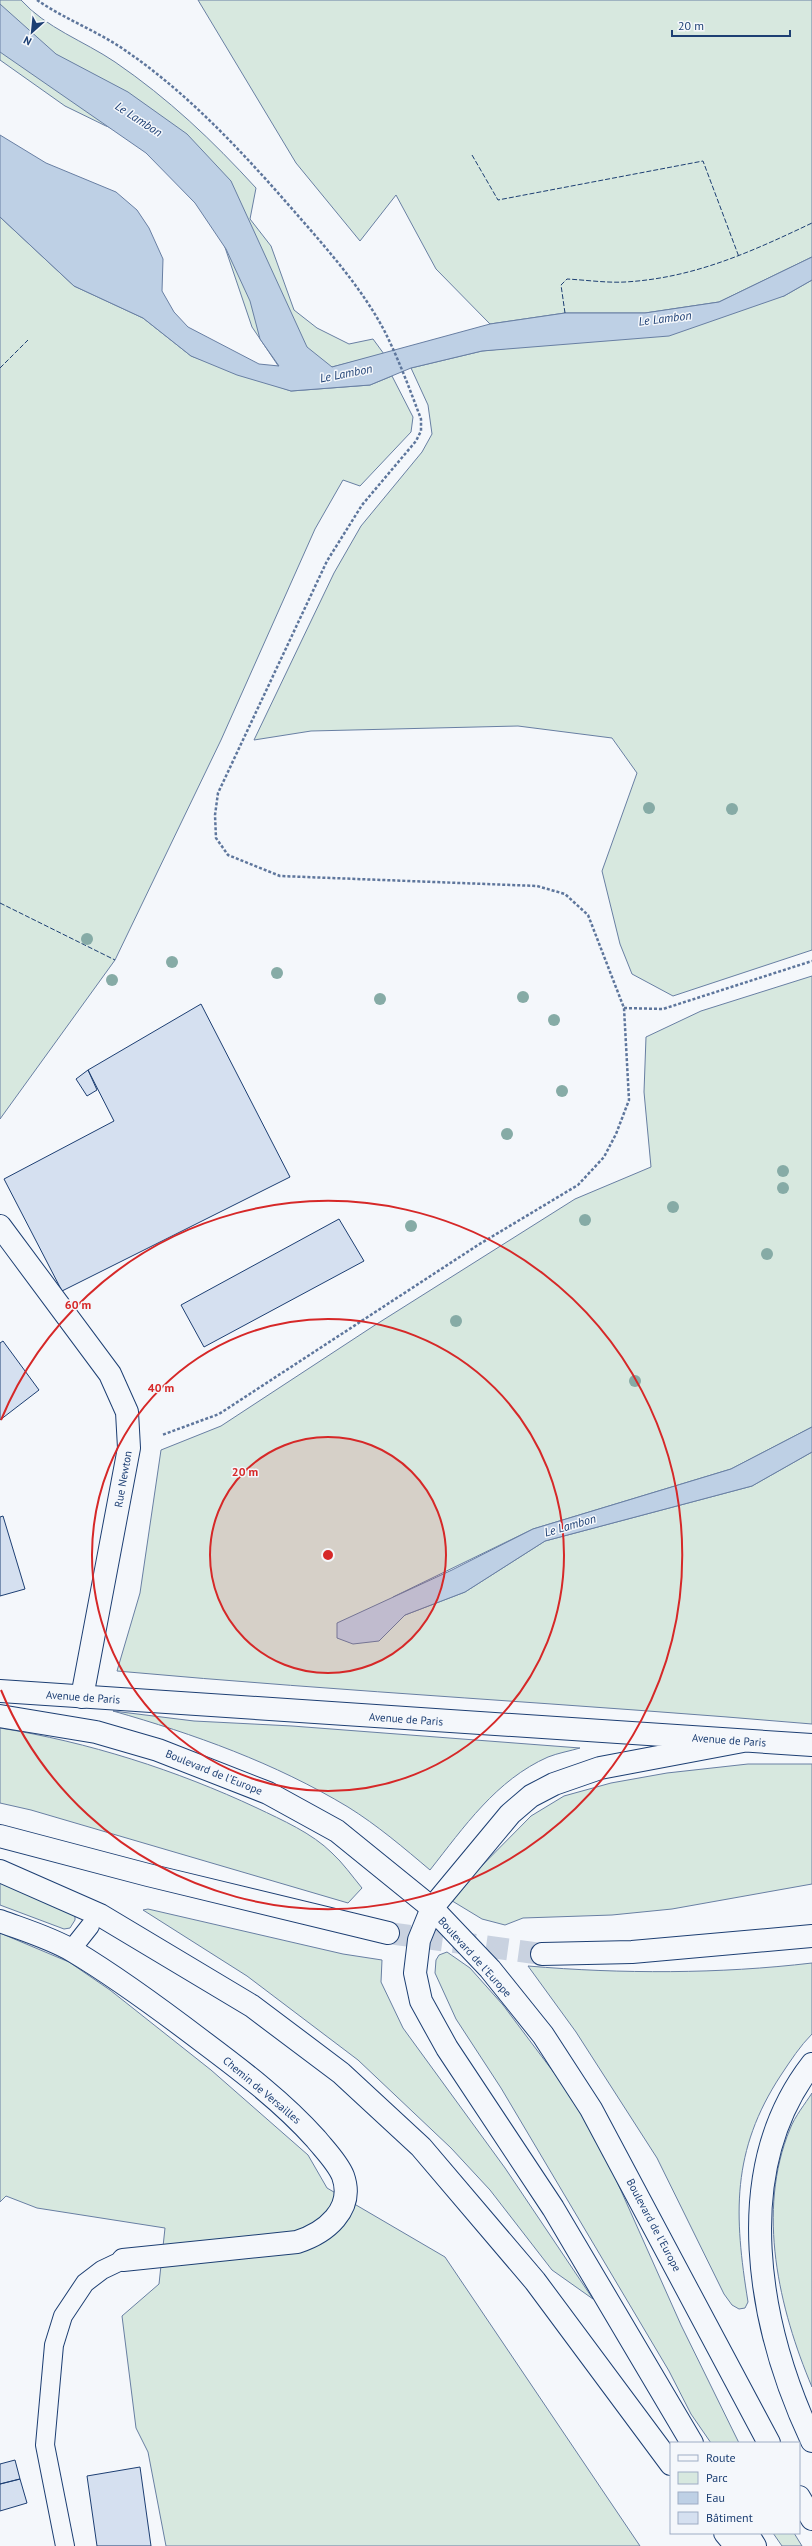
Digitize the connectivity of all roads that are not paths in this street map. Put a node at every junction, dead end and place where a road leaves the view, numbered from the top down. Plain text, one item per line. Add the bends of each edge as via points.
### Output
1 (0, 1226) edge
2 (0, 1691) edge
3 (82, 1697) junction
4 (0, 1716) edge
5 (743, 1741) junction
6 (812, 1745) edge
7 (0, 1836) edge
8 (0, 1872) edge
9 (432, 1908) junction
10 (0, 1921) edge
11 (90, 1926) dead end
12 (388, 1933) tunnel mouth
13 (812, 1936) edge
14 (71, 1950) junction
15 (542, 1954) tunnel mouth
16 (812, 2064) edge
17 (122, 2260) joint
18 (812, 2441) edge
19 (691, 2442) edge
20 (768, 2442) edge
21 (670, 2463) edge
22 (800, 2499) edge
23 (812, 2519) edge
24 (726, 2534) edge
25 (748, 2534) edge
26 (65, 2546) edge
27 (736, 2546) edge
28 (755, 2546) edge

1 - 3 main road, Rue Newton via 110,1374 127,1412 129,1448
2 - 3 main road, Avenue de Paris
3 - 5 main road, Avenue de Paris
4 - 9 main road, Boulevard de l'Europe via 96,1732 158,1750 268,1793 337,1831
5 - 6 main road, Avenue de Paris
5 - 9 main road via 600,1768 554,1784 531,1796 510,1814
7 - 12 main road
8 - 21 main road via 100,1915 252,2006 342,2073 421,2147 535,2281
9 - 19 main road via 419,1940 415,1973 421,2001 447,2048 553,2208
9 - 20 main road, Boulevard de l'Europe via 490,1969 542,2035 591,2109
10 - 14 main road, Chemin de Versailles
11 - 14 lane
13 - 15 main road via 632,1952
14 - 17 main road, Chemin de Versailles via 141,1995 224,2057 295,2115 326,2151 343,2176 345,2194 341,2212 313,2237 297,2242
16 - 18 main road via 781,2114 771,2142 762,2184 761,2228 771,2325 800,2416
17 - 26 lane via 102,2270 85,2283 63,2316 54,2345 45,2445
22 - 23 main road
24 - 27 main road
25 - 28 main road

